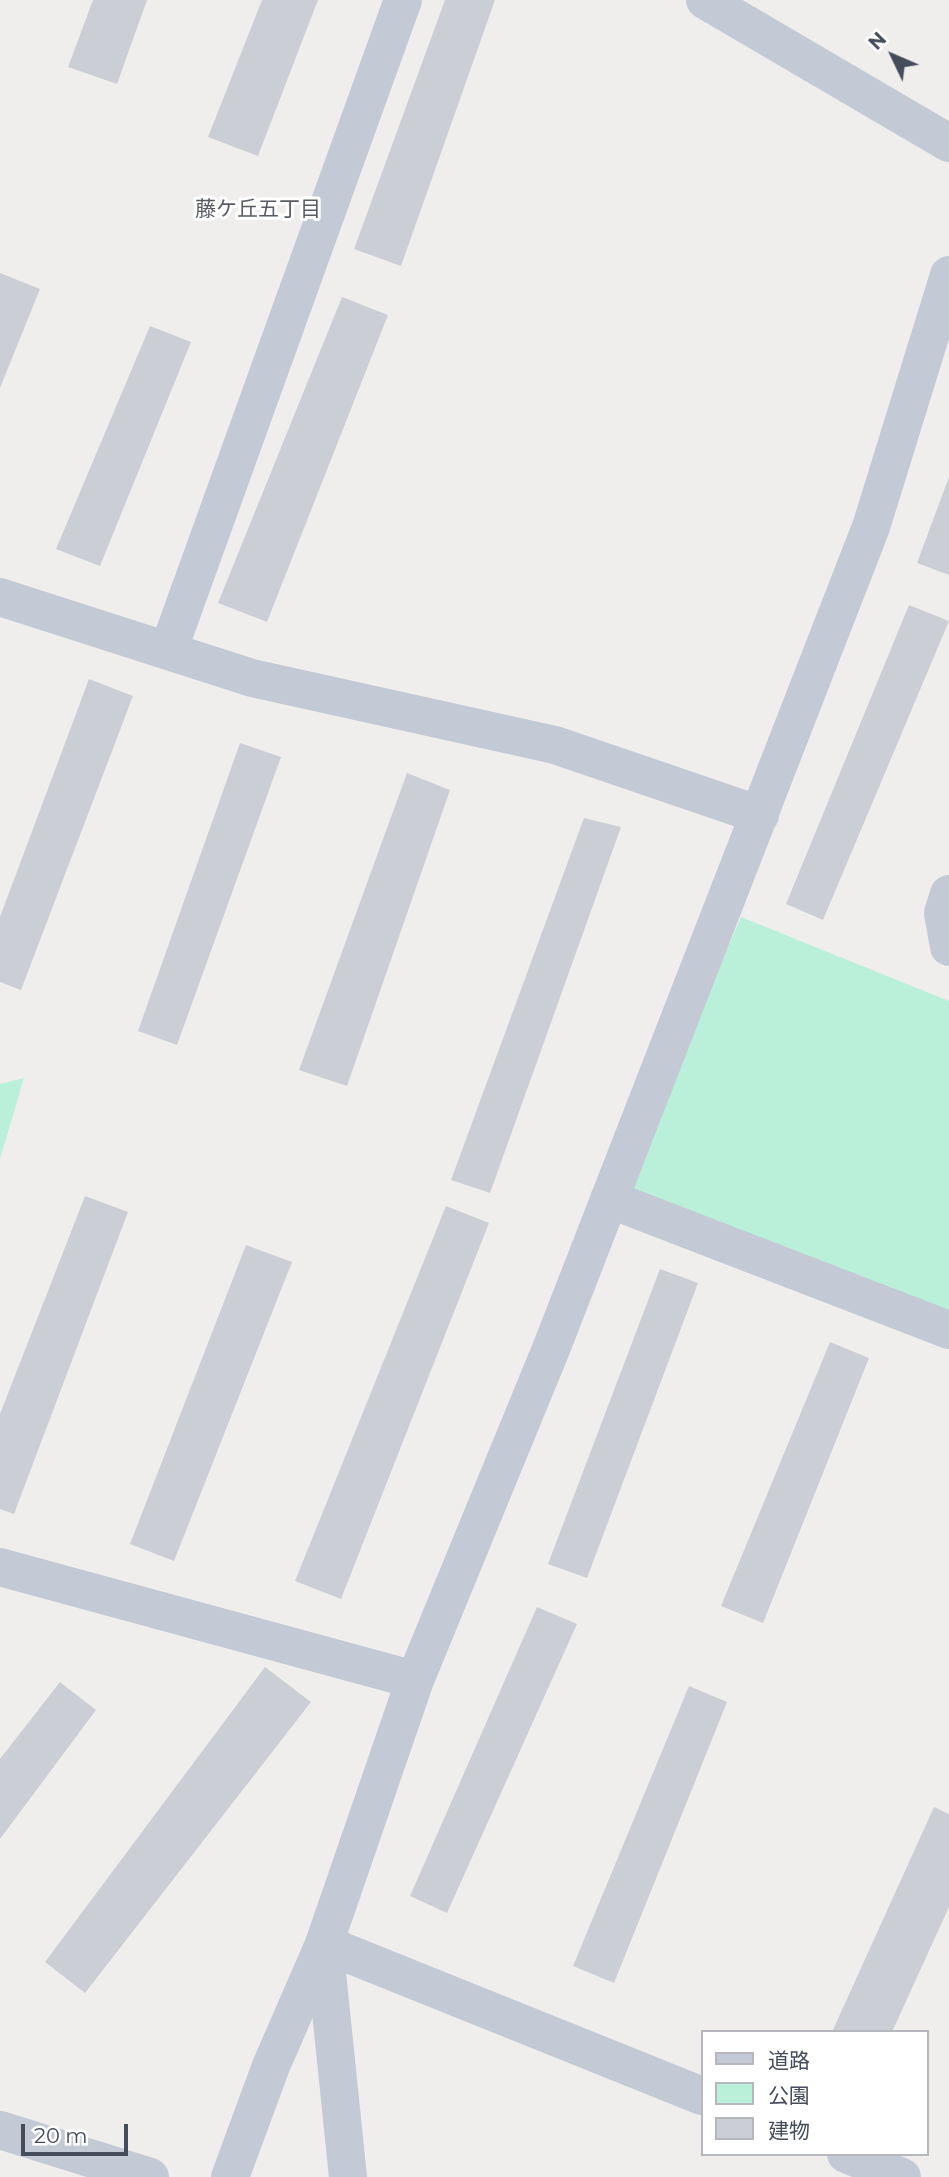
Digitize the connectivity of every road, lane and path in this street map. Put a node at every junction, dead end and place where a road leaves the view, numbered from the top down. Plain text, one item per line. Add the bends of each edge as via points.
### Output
1 (402, 0) edge
2 (705, 0) edge
3 (949, 143) edge
4 (949, 275) edge
5 (0, 597) edge
6 (168, 651) junction
7 (760, 815) junction
8 (949, 894) edge
9 (949, 947) edge
10 (609, 1199) junction
11 (949, 1330) edge
12 (0, 1567) edge
13 (415, 1680) junction
14 (324, 1944) junction
15 (701, 2096) edge
16 (0, 2130) edge
17 (851, 2156) edge
18 (150, 2177) edge
19 (230, 2177) edge
20 (348, 2177) edge
21 (902, 2177) edge

1 - 6 street
2 - 3 street
4 - 7 street via 871,527
5 - 6 street
6 - 7 street via 252,678 555,745
7 - 10 street
8 - 9 street via 943,913
10 - 11 street
10 - 13 street
12 - 13 street
13 - 14 street
14 - 15 street
14 - 19 street via 271,2066
14 - 20 street
16 - 18 street
17 - 21 street

